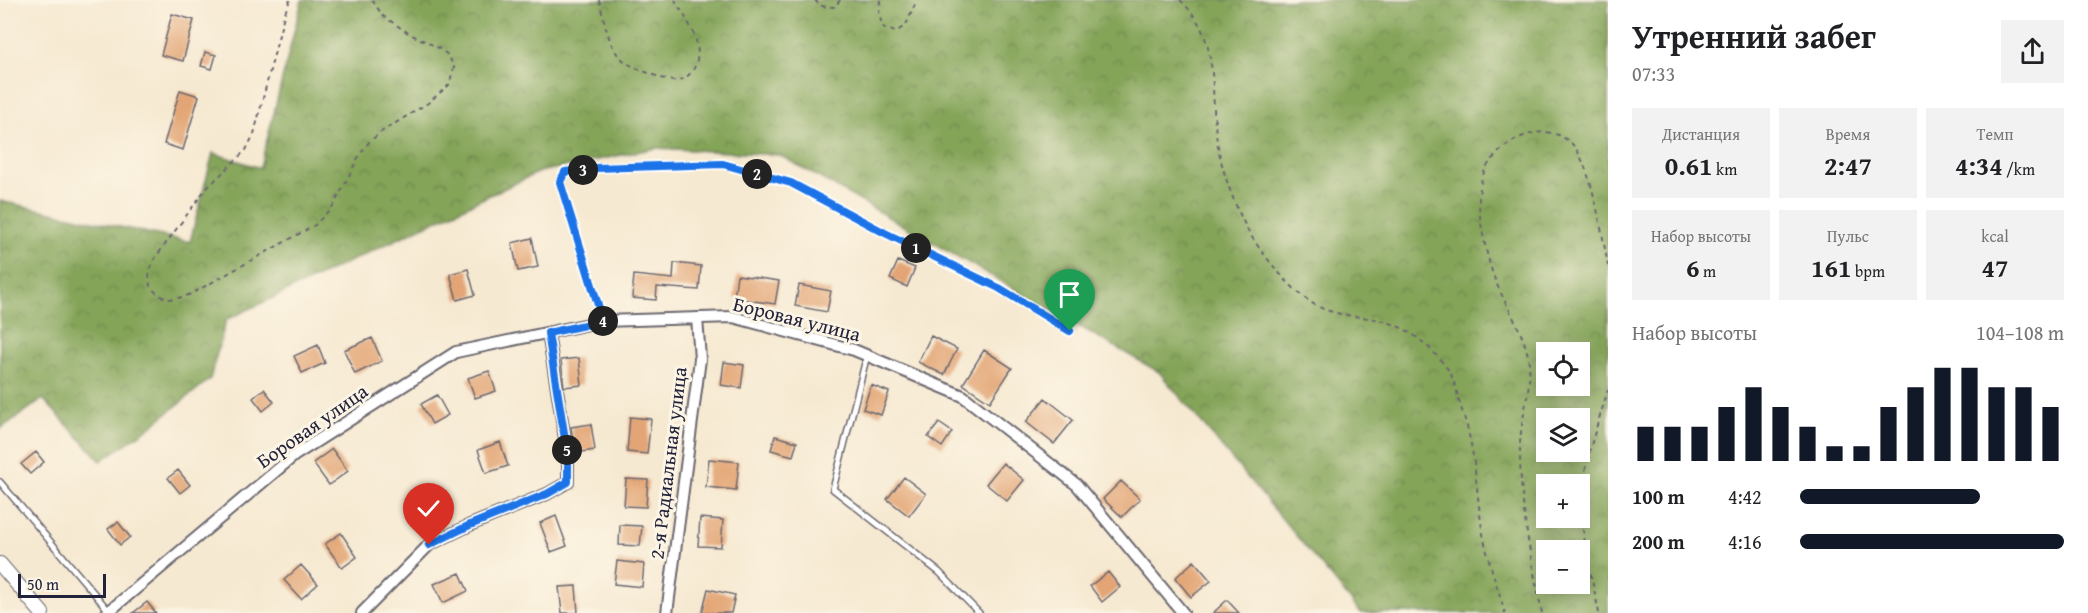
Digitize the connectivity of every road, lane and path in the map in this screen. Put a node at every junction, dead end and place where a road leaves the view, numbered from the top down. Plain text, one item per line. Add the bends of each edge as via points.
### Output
1 (290, 0) edge
2 (372, 0) edge
3 (600, 0) edge
4 (675, 0) edge
5 (815, 0) edge
6 (840, 0) edge
7 (880, 0) edge
8 (917, 0) edge
9 (1180, 0) edge
10 (1608, 266) edge
11 (697, 318) junction
12 (603, 321) junction
13 (1070, 331) dead end
14 (548, 333) junction
15 (867, 355) junction
16 (1608, 390) edge
17 (0, 482) edge
18 (0, 564) edge
19 (109, 612) edge
20 (42, 613) edge
21 (362, 613) edge
22 (667, 613) edge
23 (979, 613) edge
24 (1183, 613) edge
25 (1505, 613) edge
26 (1542, 613) edge
27 (1599, 613) edge

1 - 2 path via 254,134 246,150 205,190 153,261 150,287 163,298 176,300 191,294 315,225 334,205 369,142 449,85 454,67 448,55 383,16
3 - 4 path via 612,44 619,55 630,66 670,81 686,78 698,61 697,45
5 - 6 path via 820,6 835,7
7 - 8 path via 879,16 884,28 896,32 906,25
9 - 25 path via 1204,31 1210,52 1216,138 1223,174 1246,228 1262,251 1297,292 1317,306 1406,329 1444,363 1452,376 1470,436 1484,538
10 - 26 path via 1599,217 1582,160 1573,146 1551,133 1534,133 1503,148 1484,173 1479,201 1494,277 1528,356 1530,382 1522,422 1521,469 1531,561
11 - 12 street, Боровая улица
11 - 15 street, Боровая улица via 733,317
11 - 22 street, 2-я Радиальная улица via 700,359
12 - 13 lane via 560,182 565,172 723,164 791,183 999,288
12 - 14 street, Боровая улица
14 - 19 street, Боровая улица via 456,352 295,455
14 - 21 street via 568,458 568,482 429,545
15 - 23 lane via 833,489 939,572
15 - 24 street, Боровая улица via 963,396 1077,485
16 - 27 path via 1592,444 1582,502 1583,533
17 - 19 lane
18 - 20 street

